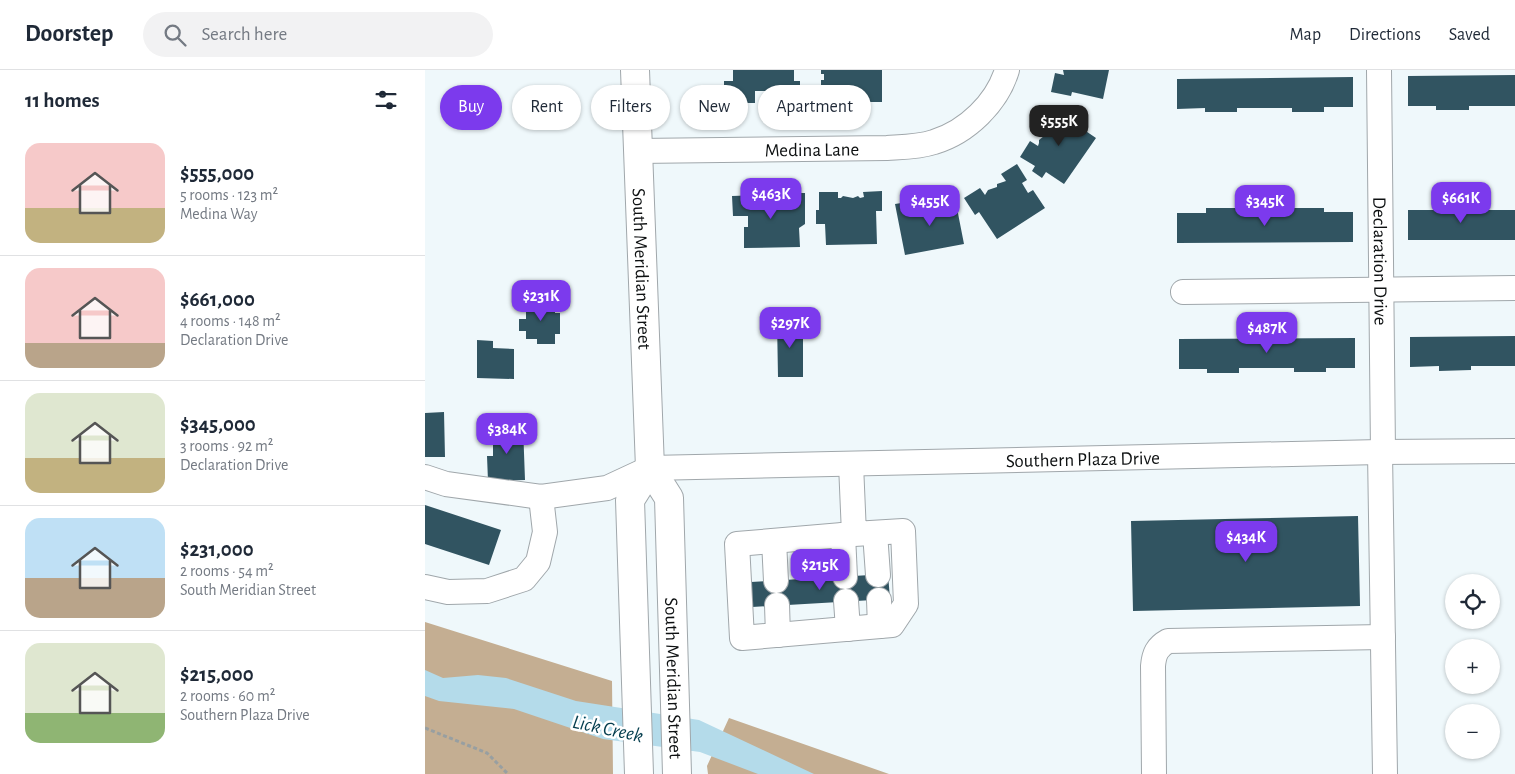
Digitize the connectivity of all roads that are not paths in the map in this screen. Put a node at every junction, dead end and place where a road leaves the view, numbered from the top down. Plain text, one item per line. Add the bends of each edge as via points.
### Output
1 (635, 70) edge
2 (1007, 70) edge
3 (1379, 70) edge
4 (637, 151) junction
5 (1515, 288) edge
6 (1382, 290) junction
7 (1183, 292) dead end
8 (1515, 451) edge
9 (1382, 452) junction
10 (851, 464) junction
11 (650, 468) junction
12 (425, 477) edge
13 (541, 497) junction
14 (858, 534) junction
15 (774, 541) junction
16 (877, 575) dead end
17 (845, 577) dead end
18 (776, 581) dead end
19 (425, 587) edge
20 (879, 600) dead end
21 (847, 601) dead end
22 (777, 605) dead end
23 (879, 626) junction
24 (848, 629) junction
25 (778, 635) junction
26 (1383, 637) junction
27 (639, 774) edge
28 (677, 774) edge
29 (1154, 774) edge
30 (1385, 774) edge

1 - 4 main road, South Meridian Street
2 - 4 street, Medina Lane via 998,90 978,115 965,126 934,142 914,146
3 - 6 street, Declaration Drive
4 - 11 main road, South Meridian Street
5 - 6 street
6 - 7 street
6 - 9 street, Declaration Drive
8 - 9 street, Southern Plaza Drive
9 - 10 street, Southern Plaza Drive
9 - 26 street, Declaration Drive
10 - 11 street, Southern Plaza Drive
10 - 14 street
11 - 13 street via 607,488
11 - 27 main road, South Meridian Street via 631,500
11 - 28 main road, South Meridian Street via 669,498
12 - 13 street via 446,484
13 - 19 street via 545,532 538,562 524,579 487,590 447,592
14 - 15 street
14 - 16 street
14 - 17 street
14 - 23 street via 903,531 906,604 892,625
15 - 18 street
15 - 25 street via 737,544 742,638
20 - 23 street
21 - 24 street
22 - 25 street
23 - 24 street
24 - 25 street
26 - 29 street via 1169,642 1160,646 1154,655 1153,666
26 - 30 street, Declaration Drive

